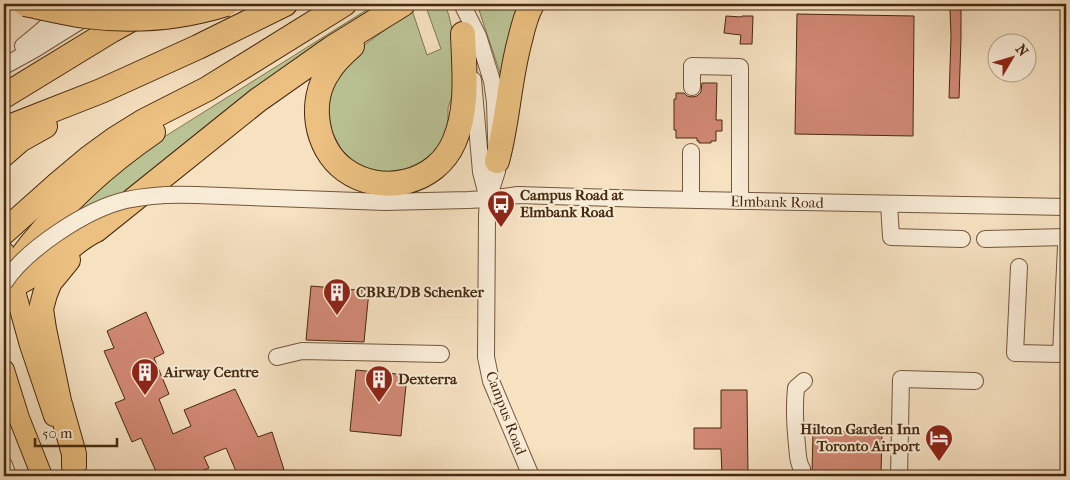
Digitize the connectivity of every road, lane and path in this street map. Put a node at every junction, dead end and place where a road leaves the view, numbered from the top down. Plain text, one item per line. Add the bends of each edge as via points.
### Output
1 (25, 4) edge
2 (62, 4) edge
3 (107, 4) edge
4 (159, 4) edge
5 (226, 4) edge
6 (285, 4) edge
7 (344, 4) edge
8 (458, 4) edge
9 (462, 4) edge
10 (532, 4) edge
11 (393, 10) edge
12 (463, 34) junction
13 (4, 60) edge
14 (4, 66) edge
15 (692, 87) dead end
16 (207, 89) junction
17 (4, 96) edge
18 (8, 143) edge
19 (691, 152) dead end
20 (497, 161) junction
21 (43, 197) junction
22 (488, 199) junction
23 (691, 199) junction
24 (740, 201) junction
25 (889, 204) junction
26 (1066, 207) edge
27 (96, 230) junction
28 (4, 232) edge
29 (1066, 237) edge
30 (962, 239) dead end
31 (985, 239) dead end
32 (1066, 246) edge
33 (4, 248) edge
34 (1019, 267) dead end
35 (7, 276) edge
36 (441, 354) dead end
37 (277, 357) dead end
38 (4, 370) edge
39 (804, 381) dead end
40 (975, 381) dead end
41 (804, 423) dead end
42 (800, 443) junction
43 (4, 465) edge
44 (76, 471) edge
45 (802, 472) edge
46 (901, 475) edge
47 (8, 476) edge
48 (42, 476) edge
49 (531, 476) edge

1 - 5 highway, bridge via 84,16 127,19 187,14
2 - 13 street via 60,11 37,35
3 - 14 street
4 - 17 highway
6 - 18 highway via 101,91
7 - 16 highway
8 - 12 street, Campus Road
9 - 20 street, Campus Road via 478,36 492,81
10 - 20 highway via 517,49
11 - 12 highway via 342,54 329,70 317,106 320,135 331,156 358,177 395,184 420,178 451,150 464,106
11 - 27 highway via 258,100
12 - 22 street, Campus Road via 473,80 481,172
15 - 24 street via 692,66 740,67
16 - 21 highway via 115,139
16 - 35 highway, bridge via 79,191 42,230
19 - 23 street
20 - 22 street, Campus Road
21 - 28 highway
21 - 33 highway
22 - 23 street, Elmbank Road via 518,195
22 - 35 street, Elmbank Road, bridge via 385,202 177,194 148,196 115,203 79,219 48,239
22 - 49 street, Campus Road via 486,357 491,381
23 - 24 street, Elmbank Road
24 - 25 street, Elmbank Road
25 - 26 street, Elmbank Road
25 - 30 street via 891,237
27 - 35 highway via 33,275
27 - 44 highway via 90,241 50,282 41,309
29 - 31 street
32 - 34 street via 1061,354 1015,353
35 - 44 main road via 38,373
36 - 37 street via 302,351
38 - 48 main road
39 - 42 street via 796,388 794,404
40 - 46 street via 901,379
41 - 42 street
42 - 45 street
43 - 47 street

